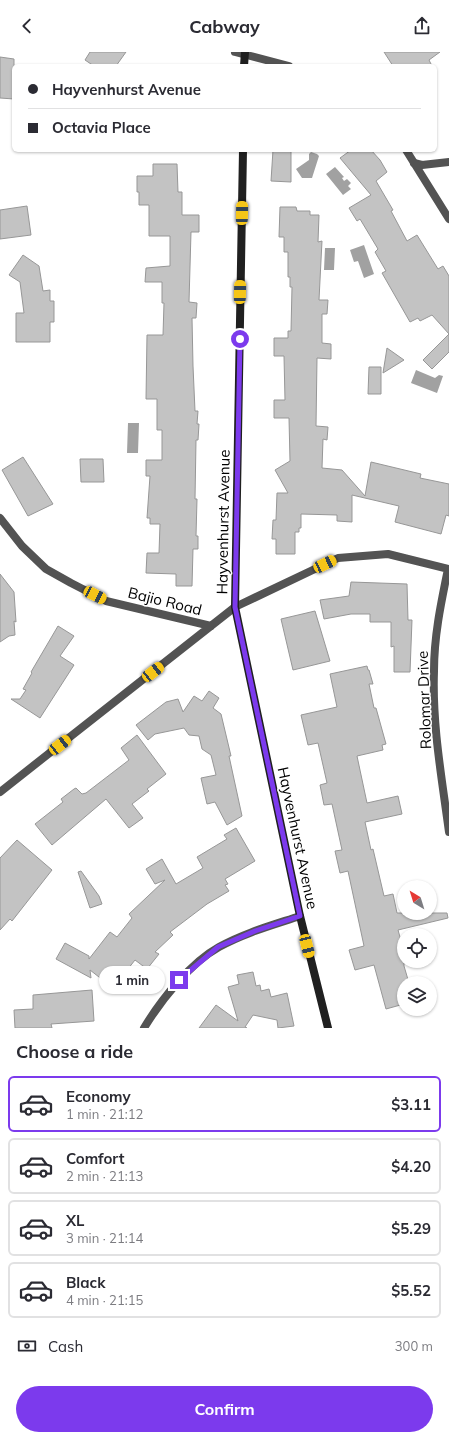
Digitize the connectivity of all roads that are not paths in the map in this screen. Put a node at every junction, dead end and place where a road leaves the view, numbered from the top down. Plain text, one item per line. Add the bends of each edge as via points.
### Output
1 (235, 52) edge
2 (244, 53) edge
3 (244, 64) edge
4 (283, 64) edge
5 (243, 152) edge
6 (407, 152) edge
7 (449, 162) edge
8 (414, 163) junction
9 (449, 219) edge
10 (0, 518) edge
11 (448, 569) edge
12 (235, 607) junction
13 (211, 626) junction
14 (0, 792) edge
15 (449, 832) edge
16 (300, 916) junction
17 (144, 1028) edge
18 (328, 1028) edge

1 - 2 street
2 - 3 main road
2 - 4 street
5 - 12 main road, Hayvenhurst Avenue
6 - 8 street
7 - 8 street via 422,165
8 - 9 street
10 - 13 street, Bajio Road via 22,546 46,569 71,584 106,601
11 - 12 street via 388,554 338,558
11 - 15 street, Rolomar Drive via 437,625 434,671 435,721
12 - 13 street
12 - 16 main road, Hayvenhurst Avenue
13 - 14 street
16 - 17 street via 218,947 179,980 155,1009
16 - 18 main road, Hayvenhurst Avenue

